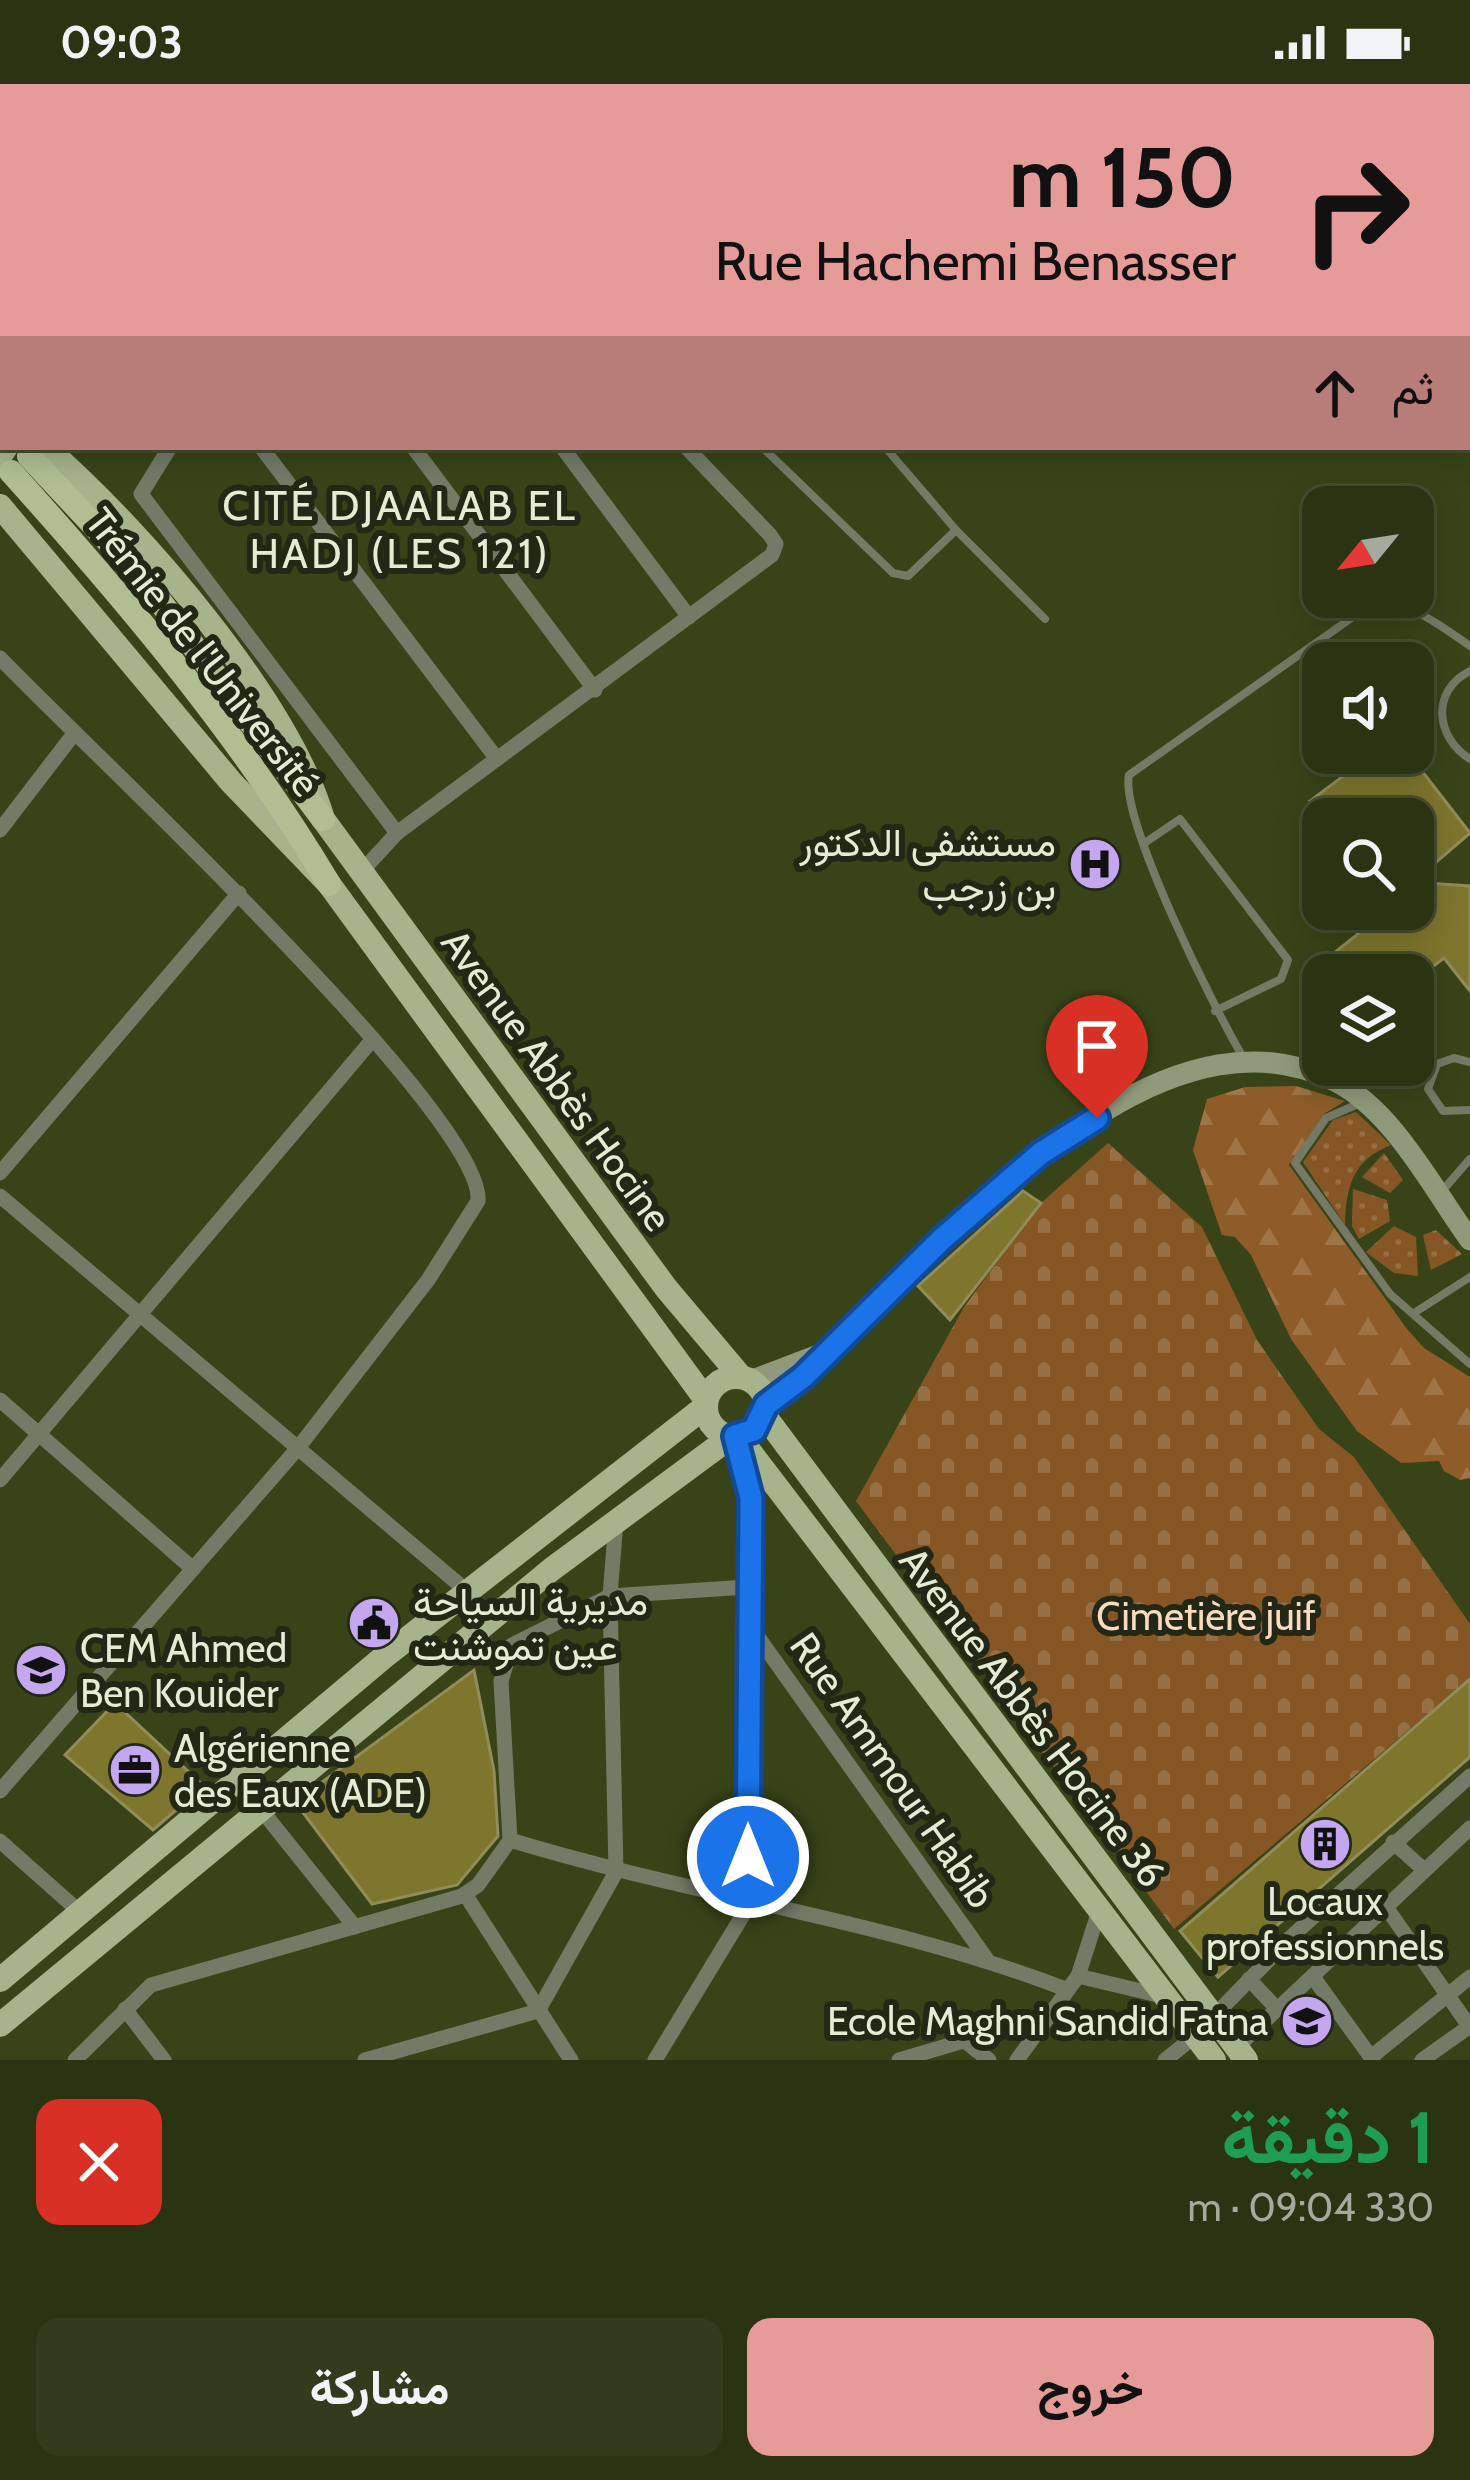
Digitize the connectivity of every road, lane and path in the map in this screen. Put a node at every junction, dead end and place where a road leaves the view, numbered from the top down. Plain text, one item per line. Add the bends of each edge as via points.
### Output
1 (168, 450) edge
2 (263, 450) edge
3 (415, 450) edge
4 (564, 450) edge
5 (689, 450) edge
6 (765, 450) edge
7 (888, 450) edge
8 (18, 456) edge
9 (0, 506) edge
10 (956, 530) junction
11 (689, 616) junction
12 (1045, 619) dead end
13 (1470, 646) edge
14 (0, 658) edge
15 (1470, 671) edge
16 (595, 690) junction
17 (73, 735) junction
18 (497, 759) junction
19 (1470, 759) edge
20 (323, 819) joint
21 (0, 830) edge
22 (392, 838) junction
23 (1146, 842) junction
24 (361, 872) junction
25 (329, 884) junction
26 (239, 893) junction
27 (1215, 1011) junction
28 (373, 1039) junction
29 (1470, 1062) edge
30 (1246, 1063) junction
31 (1364, 1102) junction
32 (1470, 1110) edge
33 (1470, 1159) edge
34 (0, 1173) edge
35 (0, 1196) edge
36 (1438, 1196) junction
37 (1470, 1240) edge
38 (1470, 1277) edge
39 (138, 1312) junction
40 (1414, 1313) junction
41 (827, 1352) junction
42 (1470, 1364) edge
43 (746, 1379) junction
44 (0, 1400) edge
45 (706, 1403) junction
46 (765, 1410) junction
47 (38, 1434) junction
48 (735, 1436) junction
49 (298, 1448) junction
50 (0, 1480) edge
51 (616, 1521) junction
52 (193, 1569) junction
53 (747, 1587) junction
54 (468, 1592) junction
55 (610, 1596) junction
56 (747, 1620) junction
57 (492, 1622) junction
58 (512, 1645) junction
59 (1470, 1776) edge
60 (0, 1791) edge
61 (260, 1807) junction
62 (1470, 1828) edge
63 (510, 1840) junction
64 (0, 1841) edge
65 (1393, 1842) junction
66 (1423, 1869) junction
67 (616, 1872) junction
68 (465, 1894) junction
69 (748, 1904) junction
70 (1386, 1906) junction
71 (1100, 1911) junction
72 (81, 1912) junction
73 (355, 1927) junction
74 (986, 1958) junction
75 (1313, 1977) junction
76 (1470, 1977) edge
77 (1249, 1978) junction
78 (0, 1980) edge
79 (1073, 1983) junction
80 (1450, 1995) junction
81 (1162, 1996) junction
82 (125, 2008) junction
83 (1277, 2009) junction
84 (538, 2011) junction
85 (1045, 2017) junction
86 (1214, 2017) junction
87 (0, 2025) edge
88 (1470, 2026) edge
89 (1195, 2036) junction
90 (966, 2042) junction
91 (1241, 2054) edge
92 (1372, 2058) edge
93 (75, 2060) edge
94 (164, 2060) edge
95 (365, 2060) edge
96 (572, 2060) edge
97 (655, 2060) edge
98 (899, 2060) edge
99 (989, 2060) edge
100 (1017, 2060) edge
101 (1165, 2060) edge
102 (1214, 2060) edge
103 (1422, 2060) edge

1 - 22 street via 141,494
2 - 18 street
3 - 16 street
4 - 11 street
5 - 11 street via 776,550
6 - 10 lane via 898,576 908,576
7 - 10 lane
8 - 20 highway, Trémie de l'Université via 141,577
8 - 25 highway, Trémie de l'Université via 286,812
9 - 25 main road, Avenue Abbès Hocine via 231,782
10 - 12 lane
11 - 16 street
13 - 23 lane via 1387,600 1334,626 1129,775 1126,788
14 - 17 street
15 - 19 lane via 1450,687 1442,719 1455,749
16 - 18 street
17 - 21 street
17 - 26 street
18 - 22 street
20 - 24 main road, Avenue Abbès Hocine
22 - 24 street
23 - 27 lane
23 - 27 lane via 1180,819 1288,961 1281,979
24 - 43 main road, Avenue Abbès Hocine via 666,1288
25 - 45 main road, Avenue Abbès Hocine
26 - 28 street
26 - 34 street
27 - 30 lane
28 - 39 street
28 - 49 street via 470,1169 478,1202
29 - 32 lane via 1437,1064 1428,1089 1443,1111
30 - 31 main road via 1302,1069
30 - 41 main road via 1210,1064 1174,1078 1041,1153
31 - 36 main road
31 - 40 lane via 1326,1118 1295,1163 1390,1294
33 - 36 lane
35 - 39 street
36 - 37 main road
38 - 40 lane
39 - 47 street
39 - 49 street
40 - 42 lane
41 - 43 main road
41 - 46 main road
43 - 45 main road via 716,1384
43 - 46 main road
44 - 47 street
45 - 48 main road via 713,1426
45 - 54 main road
46 - 48 main road via 754,1430
46 - 86 main road, Avenue Abbès Hocine 36
47 - 50 street
47 - 52 street
48 - 51 main road
48 - 53 street via 751,1498
48 - 71 main road, Avenue Abbès Hocine 36
49 - 52 street
49 - 54 street
51 - 55 street
51 - 57 main road
52 - 60 street
53 - 55 street
53 - 56 street
54 - 72 main road
55 - 58 street
55 - 67 street
56 - 69 street
56 - 74 street, Rue Ammour Habib
57 - 58 street
57 - 61 main road
58 - 63 street via 501,1665
59 - 65 street
61 - 73 street
61 - 87 main road
62 - 66 street
63 - 67 street
63 - 68 street
64 - 72 street
65 - 66 street
65 - 77 street
66 - 70 street
67 - 69 street
67 - 84 street
68 - 73 street
68 - 84 street
69 - 74 street
69 - 97 street
70 - 75 street
70 - 80 street
71 - 79 street
71 - 81 main road, Avenue Abbès Hocine 36
72 - 78 main road
73 - 82 street via 177,1974
74 - 79 street
75 - 83 street
75 - 92 street
76 - 80 street
77 - 83 street
77 - 86 street
79 - 81 street
79 - 85 street
80 - 88 street
80 - 92 street
81 - 89 main road, Avenue Abbès Hocine 36
82 - 93 street
82 - 94 street
83 - 91 street
84 - 95 street
84 - 96 street
85 - 90 street
85 - 100 street
86 - 91 main road, Avenue Abbès Hocine 36
88 - 103 street
89 - 101 street
89 - 102 main road, Avenue Abbès Hocine 36
90 - 98 street
90 - 99 street

